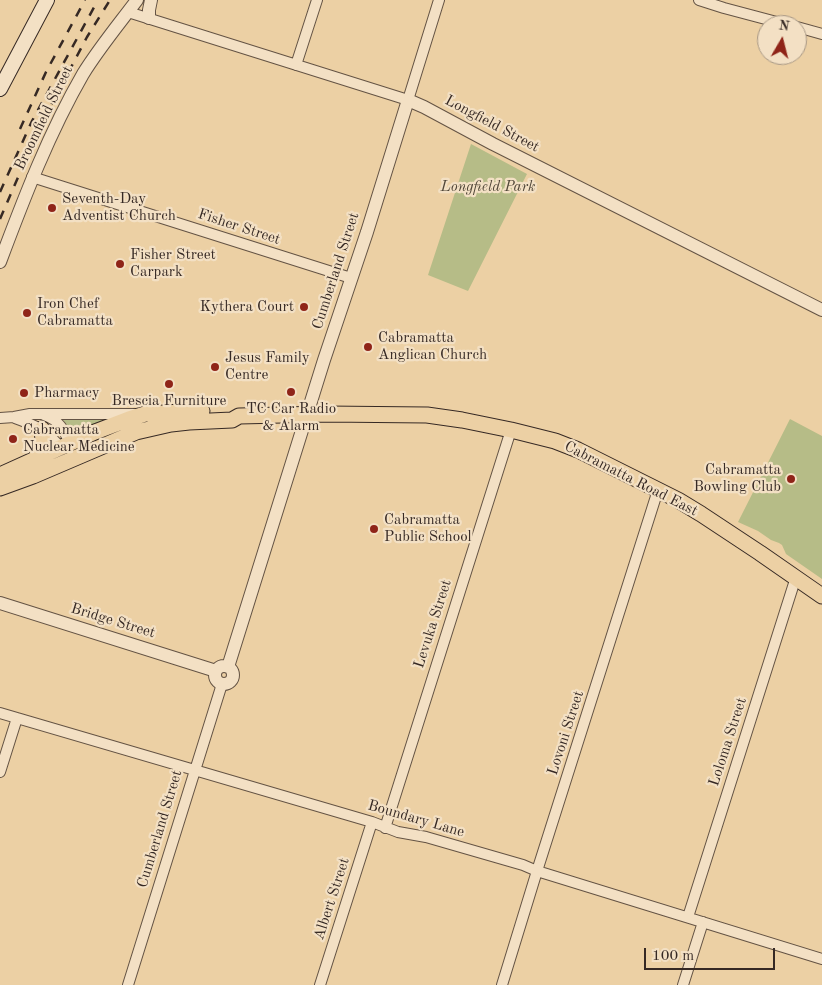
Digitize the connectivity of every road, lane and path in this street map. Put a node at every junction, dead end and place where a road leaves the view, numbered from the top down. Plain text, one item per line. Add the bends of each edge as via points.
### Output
1 (47, 0) edge
2 (137, 0) edge
3 (151, 0) edge
4 (317, 0) edge
5 (439, 0) edge
6 (699, 0) edge
7 (128, 12) junction
8 (757, 17) edge
9 (149, 18) junction
10 (807, 30) edge
11 (822, 34) edge
12 (296, 66) junction
13 (0, 89) edge
14 (408, 100) junction
15 (32, 177) junction
16 (0, 262) edge
17 (351, 278) junction
18 (822, 310) edge
19 (145, 414) junction
20 (308, 414) junction
21 (239, 416) junction
22 (14, 417) junction
23 (0, 418) edge
24 (42, 422) junction
25 (510, 430) junction
26 (68, 452) junction
27 (35, 459) junction
28 (0, 475) edge
29 (0, 488) edge
30 (658, 490) junction
31 (796, 577) junction
32 (822, 596) edge
33 (0, 603) edge
34 (222, 669) junction
35 (222, 684) joint
36 (0, 713) edge
37 (17, 718) junction
38 (196, 770) junction
39 (0, 772) edge
40 (372, 822) junction
41 (385, 828) junction
42 (537, 871) junction
43 (688, 917) junction
44 (703, 922) junction
45 (822, 958) edge
46 (128, 985) edge
47 (320, 985) edge
48 (502, 985) edge
49 (683, 985) edge

1 - 13 main road
2 - 7 street, Broomfield Street
3 - 9 street
4 - 12 street
5 - 14 street, Cumberland Street
6 - 8 street
7 - 9 street, Longfield Street
7 - 15 street, Broomfield Street via 84,73
9 - 12 street, Longfield Street
10 - 11 street
12 - 14 street, Longfield Street
14 - 17 street, Cumberland Street
14 - 18 street, Longfield Street
15 - 16 street, Broomfield Street
15 - 17 street, Fisher Street
17 - 20 street, Cumberland Street
19 - 21 main road, Cabramatta Road East via 231,411
19 - 24 street, Cabramatta Road East
19 - 26 main road, Cabramatta Road East via 108,427
20 - 21 main road, Cabramatta Road East
20 - 25 main road, Cabramatta Road East via 427,415
20 - 34 street, Cumberland Street
21 - 26 main road, Cabramatta Road East via 232,420 188,422 142,430
22 - 23 street, Cabramatta Road East
22 - 24 street, Cabramatta Road East via 31,423
22 - 24 street, Cabramatta Road East via 30,414
24 - 26 street, Cabramatta Road East via 54,440
24 - 26 street, Cabramatta Road East via 51,417 57,422 63,430
24 - 27 main road via 43,442
25 - 30 main road, Cabramatta Road East via 578,450
25 - 41 street, Levuka Street
26 - 27 main road, Cabramatta Road East
26 - 29 main road, Cabramatta Road East
27 - 28 main road, Cabramatta Road East
30 - 31 main road, Cabramatta Road East via 701,514
30 - 42 street, Lovoni Street
31 - 32 main road, Cabramatta Road East
31 - 43 street, Loloma Street
33 - 34 street, Bridge Street
34 - 35 street via 216,679
35 - 38 street, Cumberland Street
36 - 37 street, Boundary Lane
37 - 38 street, Boundary Lane
37 - 39 street
38 - 40 street, Boundary Lane
38 - 46 street, Cumberland Street
40 - 41 street, Boundary Lane
40 - 47 street, Albert Street
41 - 42 street, Boundary Lane via 435,839
42 - 43 street, Boundary Lane
42 - 48 street, Lovoni Street
43 - 44 street, Boundary Lane
44 - 45 street, Boundary Lane
44 - 49 street

